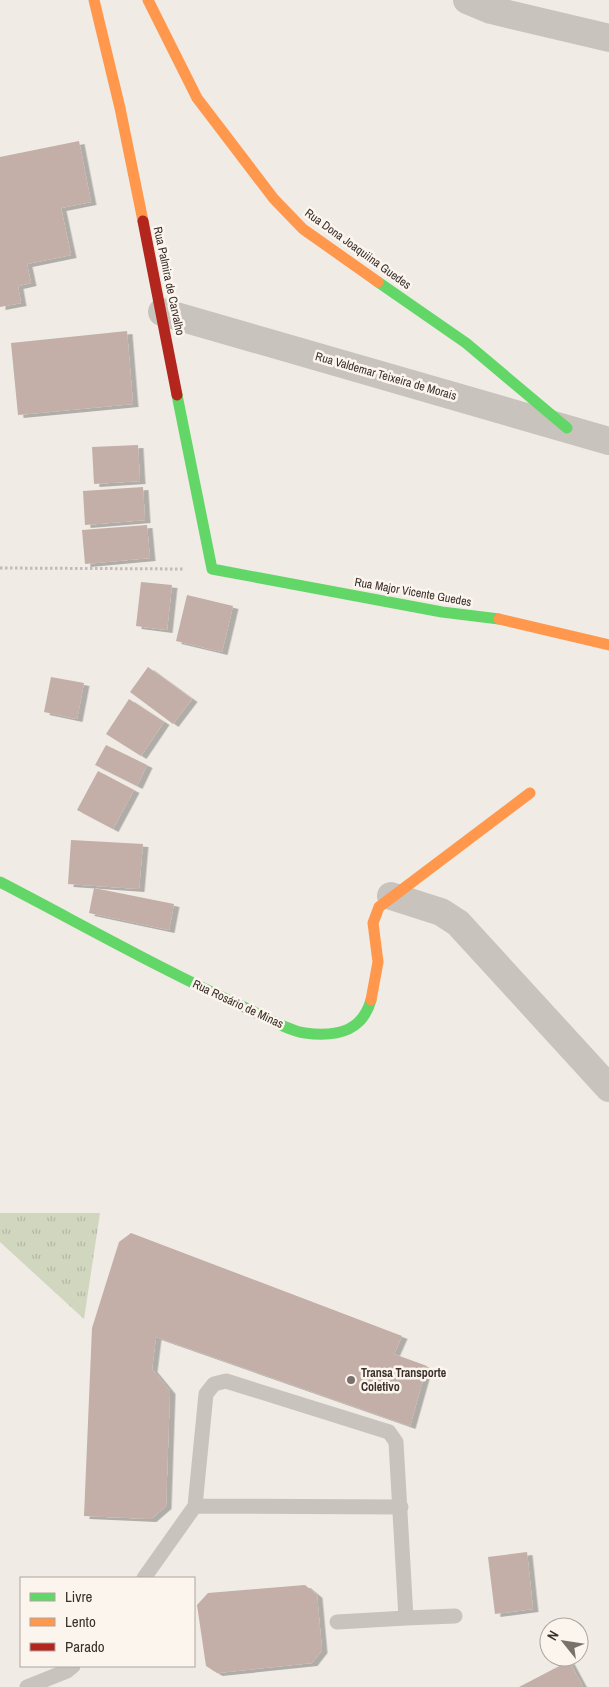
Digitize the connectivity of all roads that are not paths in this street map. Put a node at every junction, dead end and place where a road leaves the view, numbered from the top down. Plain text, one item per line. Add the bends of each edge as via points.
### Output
1 (94, 0) edge
2 (148, 0) edge
3 (467, 0) edge
4 (609, 38) edge
5 (162, 312) junction
6 (567, 428) junction
7 (609, 441) edge
8 (212, 569) joint
9 (609, 645) edge
10 (530, 793) dead end
11 (0, 882) edge
12 (391, 896) junction
13 (609, 1088) edge
14 (195, 1506) junction
15 (401, 1507) junction
16 (145, 1577) edge
17 (455, 1616) dead end
18 (406, 1618) junction
19 (337, 1622) dead end
20 (72, 1667) edge
21 (27, 1687) edge

1 - 5 street, Rua Palmira de Carvalho
2 - 6 street, Rua Dona Joaquiina Guedes via 197,98 274,198 303,228 466,343
3 - 4 street via 491,10
5 - 6 street, Rua Valdemar Teixeira de Morais
5 - 8 street, Rua Palmira de Carvalho
6 - 7 street, Rua Valdemar Teixeira de Morais
8 - 9 street, Rua Major Vicente Guedes via 442,612 512,621
10 - 12 street, Rua Rosário de Minas
11 - 12 street, Rua Rosário de Minas via 213,993 303,1034 341,1034 358,1022 369,1008 378,962 373,923 379,907
12 - 13 street via 441,912 458,923
14 - 15 lane
14 - 15 lane via 206,1394 214,1384 226,1381 389,1432 396,1442
14 - 16 lane
15 - 18 lane
17 - 18 lane
18 - 19 lane
20 - 21 lane

